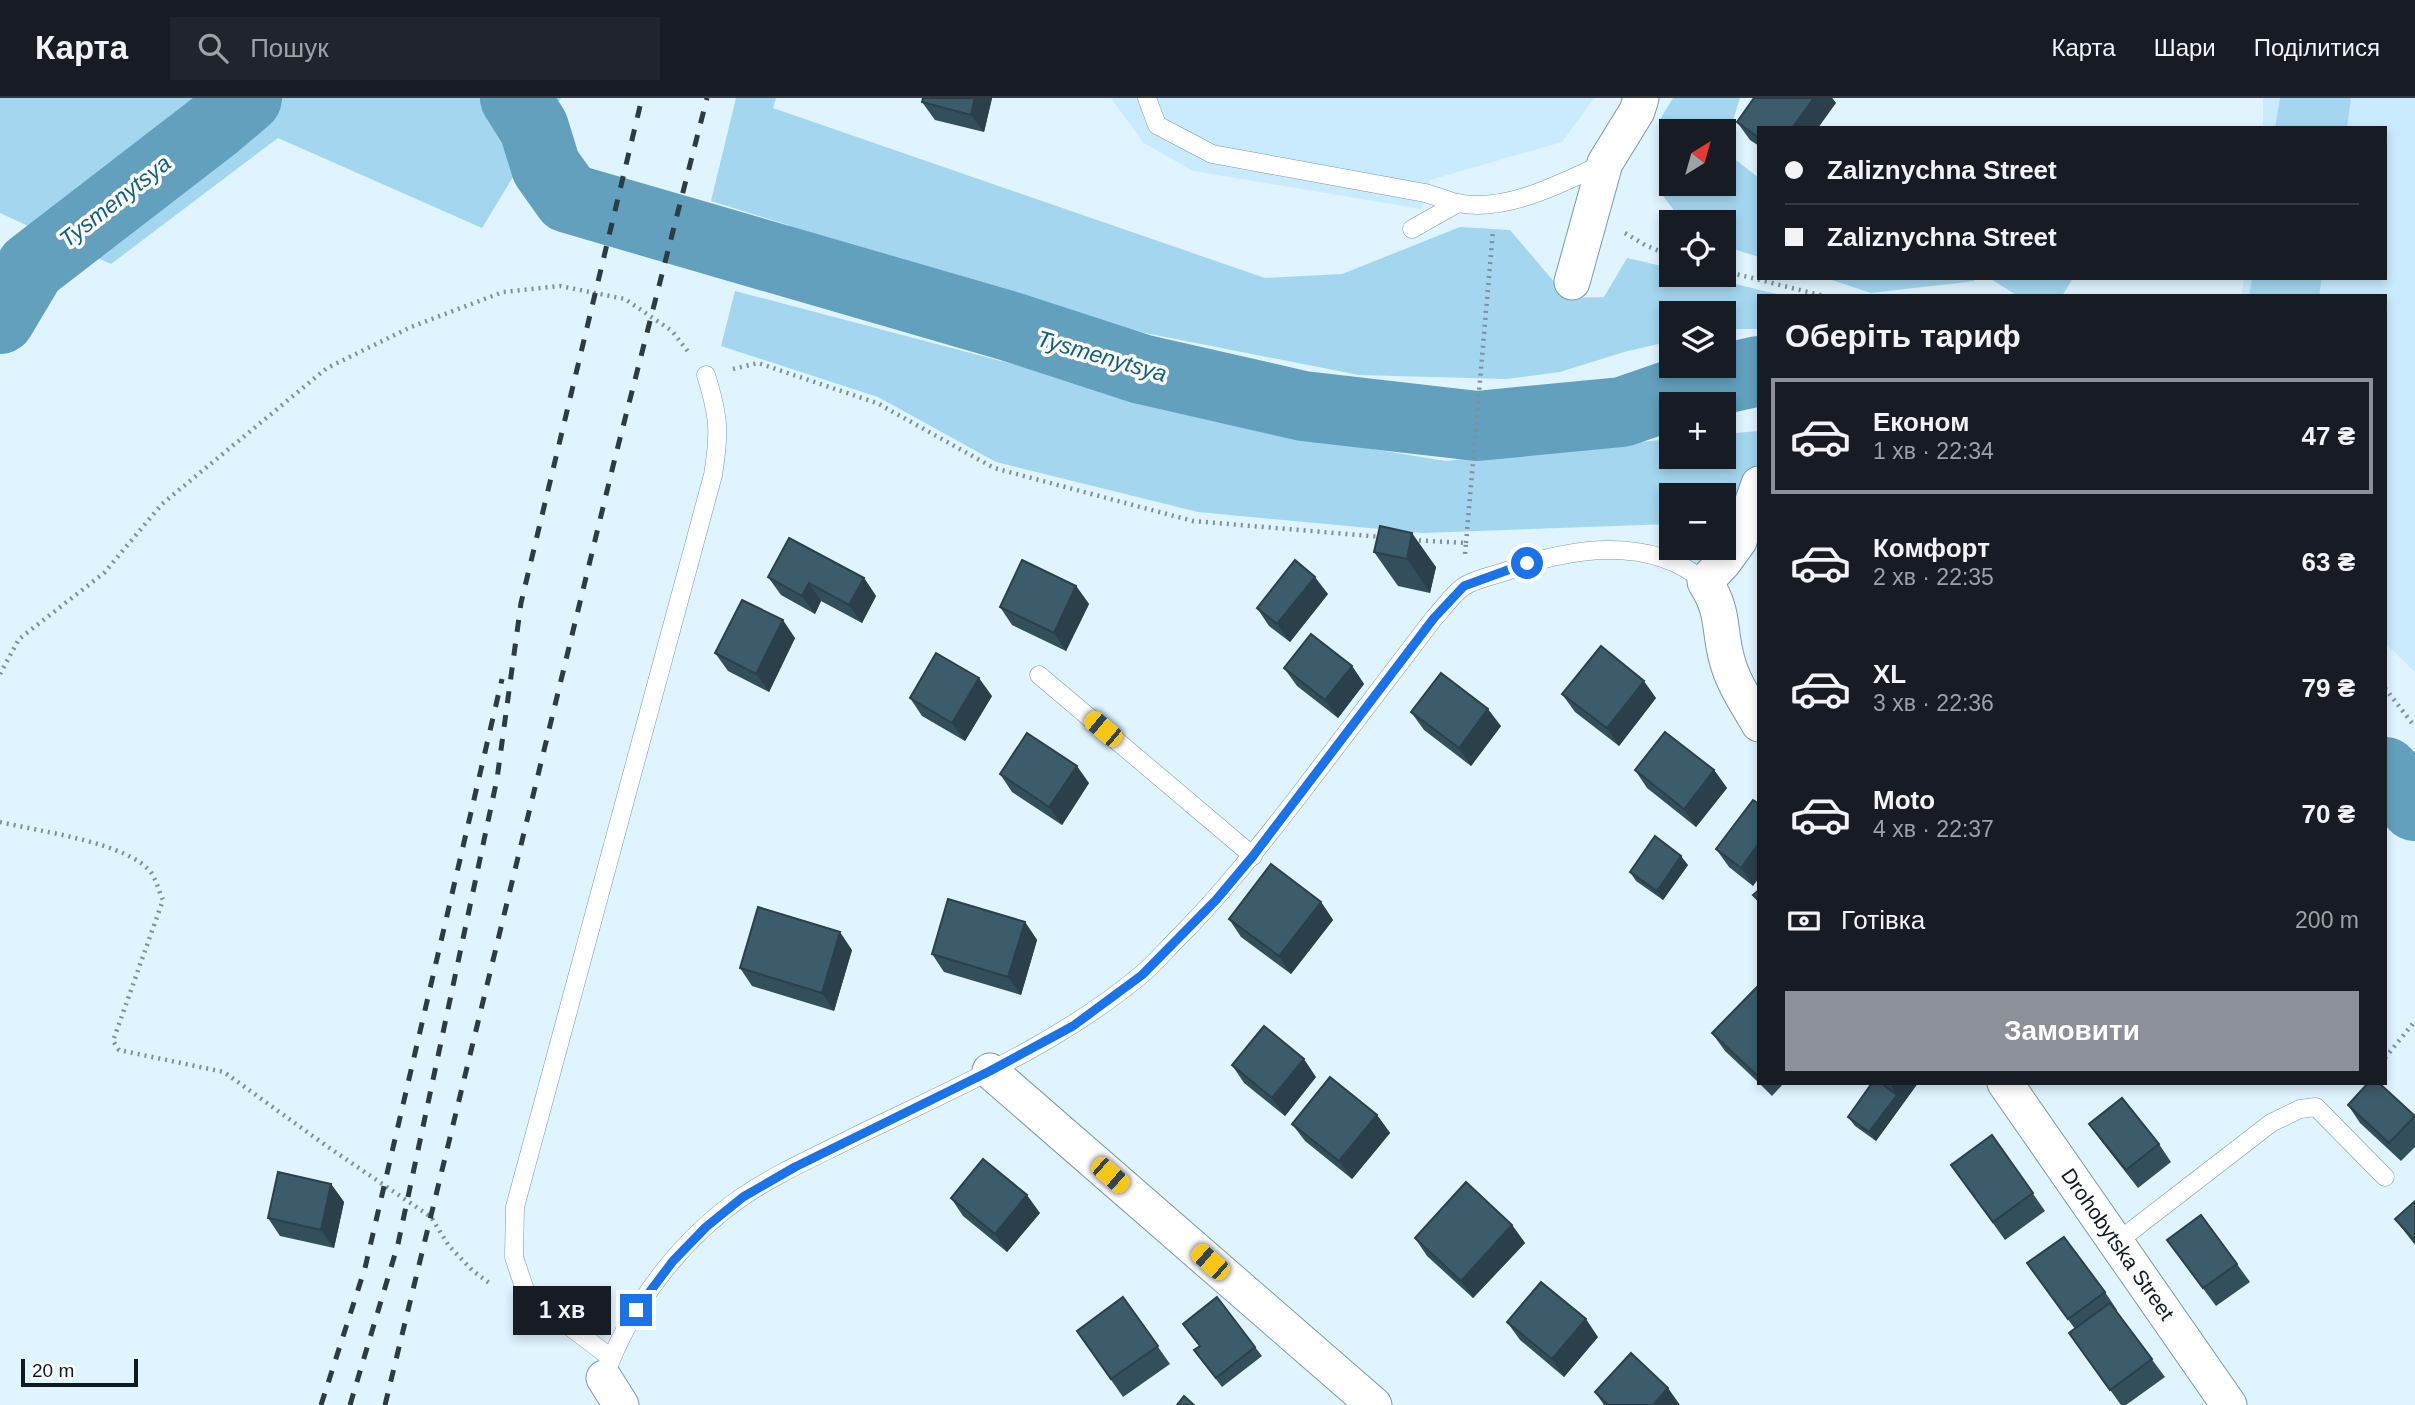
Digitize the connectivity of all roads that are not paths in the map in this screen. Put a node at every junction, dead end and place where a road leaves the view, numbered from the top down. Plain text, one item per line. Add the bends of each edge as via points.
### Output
1 (1147, 98) edge
2 (1641, 98) edge
3 (1605, 163) junction
4 (1458, 203) junction
5 (1412, 229) dead end
6 (1572, 282) dead end
7 (706, 375) road end
8 (1757, 490) edge
9 (1704, 582) junction
10 (1039, 675) dead end
11 (1757, 720) edge
12 (1253, 856) junction
13 (990, 1071) junction
14 (2006, 1085) edge
15 (2385, 1177) dead end
16 (2117, 1242) junction
17 (612, 1380) edge
18 (1374, 1405) edge
19 (2229, 1405) edge

1 - 4 lane via 1157,125 1212,155 1426,193
2 - 3 street
3 - 4 lane via 1545,191 1495,203
3 - 6 street
4 - 5 lane
7 - 17 lane via 718,412 713,475 515,1207 514,1258 526,1293
8 - 9 street via 1739,541
9 - 11 street via 1719,611 1728,663
9 - 12 lane via 1668,559 1605,550 1527,563 1464,586 1434,618
10 - 12 lane
12 - 13 lane via 1142,975 1073,1026
13 - 17 lane via 795,1167 743,1197 706,1227 636,1310
13 - 18 street
14 - 16 street, Drohobytska Street
15 - 16 lane via 2316,1107 2300,1108 2271,1123
16 - 19 street, Drohobytska Street

